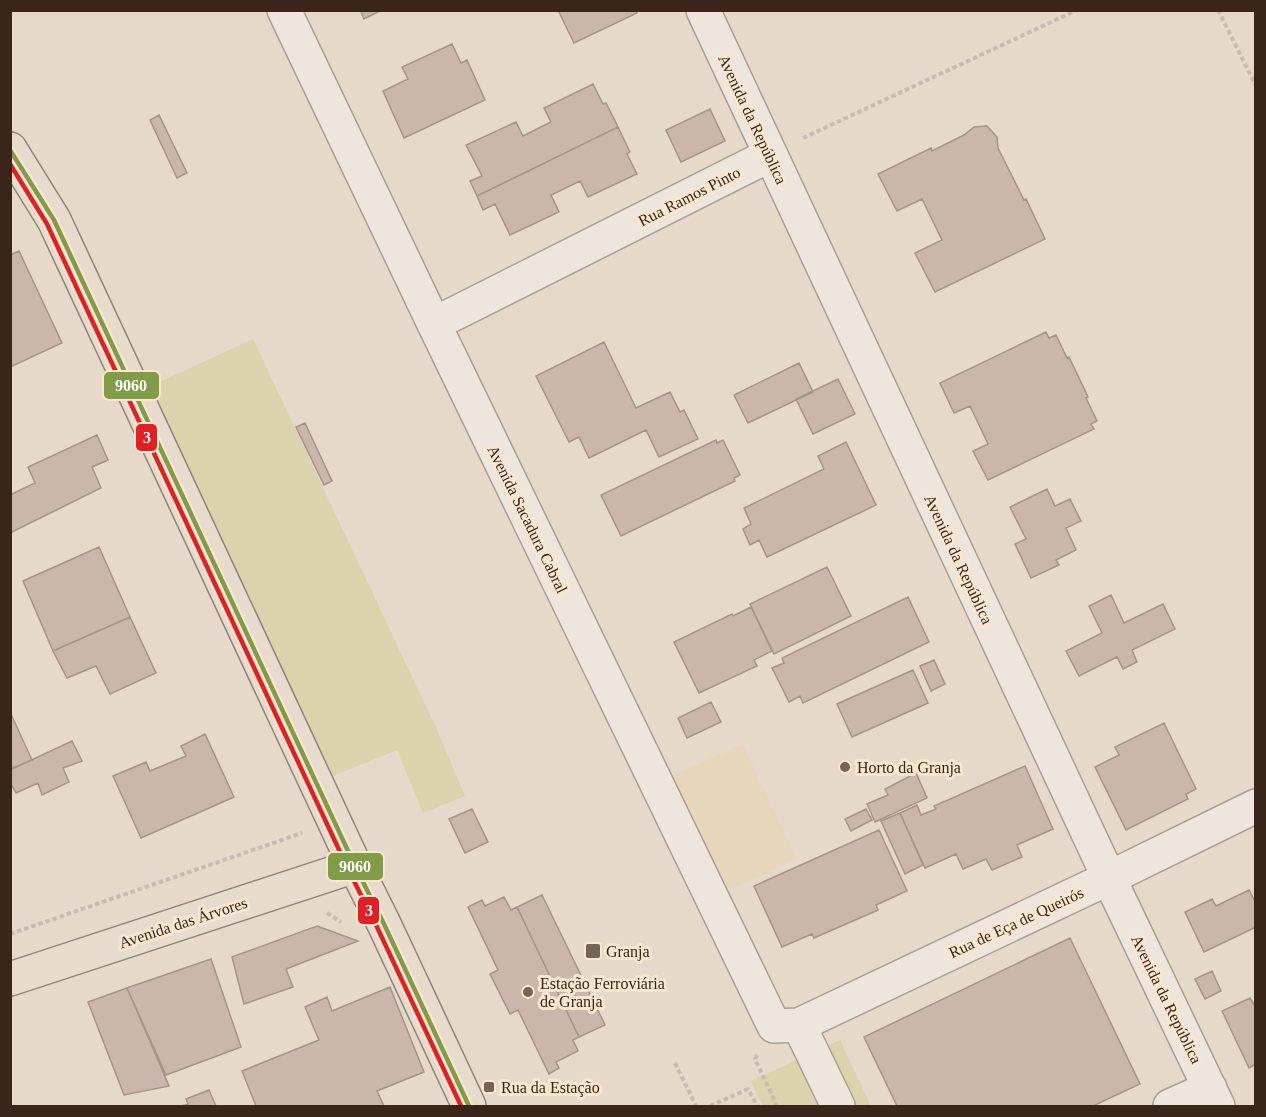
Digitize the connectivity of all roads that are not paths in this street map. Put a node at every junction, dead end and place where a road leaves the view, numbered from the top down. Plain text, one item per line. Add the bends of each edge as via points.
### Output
1 (284, 10) edge
2 (703, 10) edge
3 (10, 149) edge
4 (770, 155) junction
5 (434, 324) junction
6 (1256, 806) edge
7 (355, 866) junction
8 (1109, 878) junction
9 (10, 979) edge
10 (786, 1026) junction
11 (1214, 1097) edge
12 (469, 1107) edge
13 (838, 1107) edge
14 (1170, 1107) edge

1 - 5 street, Avenida Sacadura Cabral
2 - 4 street, Avenida da República
3 - 7 main road via 54,220
4 - 5 street, Rua Ramos Pinto
4 - 8 street, Avenida da República
5 - 10 street, Avenida Sacadura Cabral
6 - 8 street, Rua de Eça de Queirós
7 - 9 main road, Avenida das Árvores
7 - 12 main road
8 - 10 street, Rua de Eça de Queirós
8 - 11 street, Avenida da República
10 - 13 street, Avenida Sacadura Cabral
11 - 14 street

